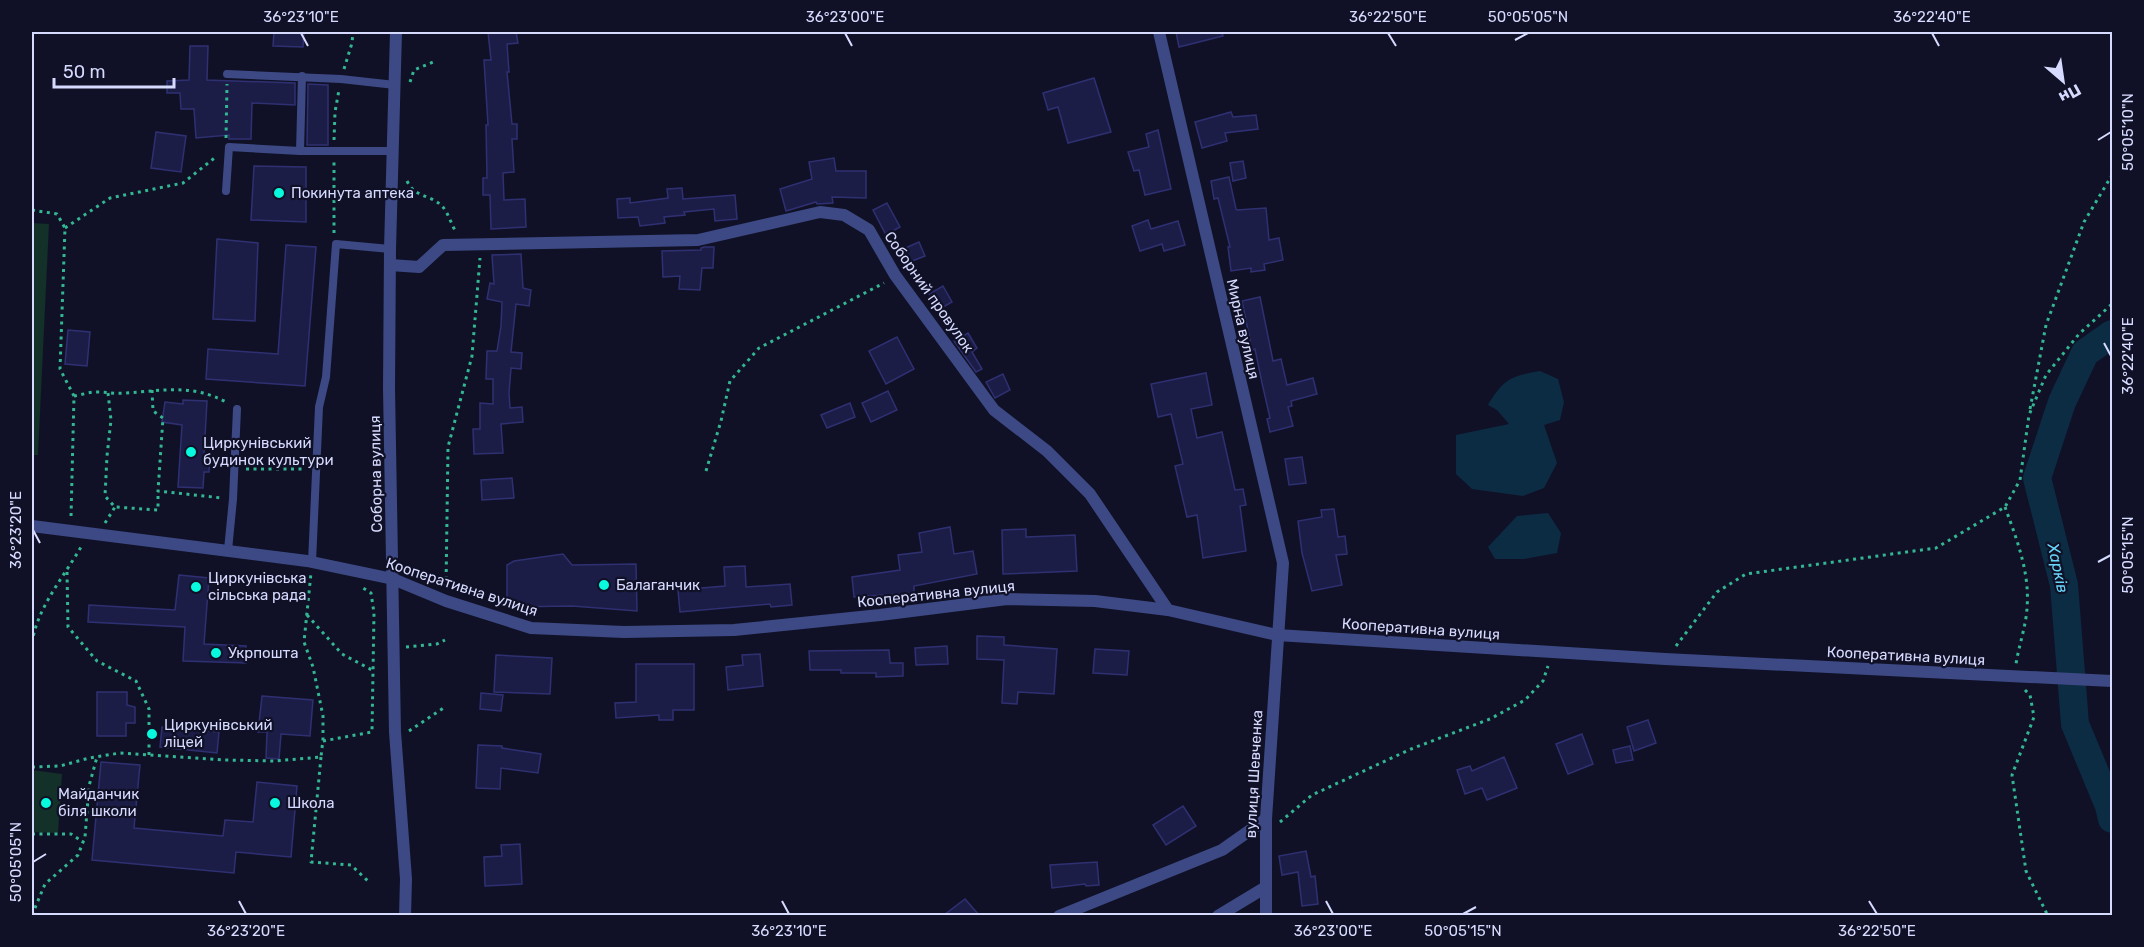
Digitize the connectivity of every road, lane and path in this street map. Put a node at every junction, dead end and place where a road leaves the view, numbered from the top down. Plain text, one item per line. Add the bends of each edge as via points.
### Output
1 (353, 32) edge
2 (396, 32) edge
3 (1159, 32) edge
4 (433, 62) dead end
5 (227, 74) joint
6 (302, 76) junction
7 (341, 79) junction
8 (395, 85) junction
9 (408, 92) dead end
10 (229, 147) junction
11 (300, 151) junction
12 (393, 151) junction
13 (406, 172) dead end
14 (2112, 174) edge
15 (226, 191) dead end
16 (32, 210) edge
17 (65, 228) junction
18 (482, 245) junction
19 (390, 249) junction
20 (390, 265) junction
21 (896, 277) junction
22 (2112, 304) edge
23 (152, 390) junction
24 (108, 393) junction
25 (74, 396) junction
26 (237, 409) joint
27 (2029, 415) junction
28 (235, 469) junction
29 (315, 469) junction
30 (706, 471) dead end
31 (158, 491) junction
32 (233, 500) junction
33 (2005, 507) junction
34 (32, 526) edge
35 (71, 531) junction
36 (93, 549) dead end
37 (228, 550) junction
38 (67, 570) junction
39 (309, 570) junction
40 (319, 575) dead end
41 (393, 579) junction
42 (356, 584) dead end
43 (446, 601) junction
44 (1168, 610) junction
45 (306, 615) junction
46 (1277, 635) junction
47 (445, 640) dead end
48 (32, 643) edge
49 (394, 649) junction
50 (1553, 652) junction
51 (1665, 659) junction
52 (372, 670) junction
53 (2014, 676) junction
54 (2112, 681) edge
55 (323, 741) junction
56 (149, 755) junction
57 (97, 757) junction
58 (321, 757) junction
59 (32, 767) edge
60 (1266, 819) junction
61 (32, 834) edge
62 (1266, 840) junction
63 (83, 842) junction
64 (370, 883) dead end
65 (1266, 887) junction
66 (32, 915) edge
67 (405, 915) edge
68 (1059, 915) edge
69 (1218, 915) edge
70 (1266, 915) edge
71 (2048, 915) edge

1 - 7 path
2 - 8 street, Соборна вулиця
3 - 46 street, Мирна вулиця via 1283,562
4 - 9 path via 414,70
5 - 6 lane
5 - 10 path
6 - 7 lane
6 - 11 lane
7 - 8 lane
8 - 12 street, Соборна вулиця
10 - 11 lane
10 - 15 lane
10 - 17 path via 183,183 110,198
11 - 12 lane
12 - 19 street, Соборна вулиця
13 - 18 path via 406,183 416,193 443,207 458,233
14 - 27 path via 2084,222 2046,326
16 - 17 path via 57,214
17 - 25 path via 60,369
18 - 20 street, Соборний провулок via 443,244 418,267
18 - 21 street, Соборний провулок via 698,240 820,212 844,215 868,230
18 - 43 path via 472,356 448,447
19 - 20 street, Соборна вулиця
19 - 29 lane via 336,244
20 - 41 street, Соборна вулиця
21 - 30 path via 759,348 730,381
21 - 44 street, Соборний провулок via 994,410 1047,451 1090,494
22 - 27 path via 2079,334 2046,375
23 - 24 path
23 - 26 path via 211,394
23 - 31 path via 153,411 162,418
24 - 25 path
24 - 31 path via 111,420 105,496 115,507 158,510
25 - 35 path
26 - 28 lane
27 - 33 path via 2020,480
28 - 29 path
28 - 32 lane
29 - 39 lane
31 - 32 path
32 - 37 lane
33 - 51 path via 1936,549 1746,574 1717,592
33 - 53 path via 2028,582 2027,611
34 - 35 street, Кооперативна вулиця
35 - 37 street, Кооперативна вулиця
36 - 38 path via 81,547
37 - 39 street, Кооперативна вулиця
38 - 48 path via 43,608
38 - 56 path via 68,627 97,661 136,681 149,709
39 - 40 path
39 - 41 street, Кооперативна вулиця
39 - 45 path
41 - 43 street, Кооперативна вулиця
41 - 49 street, Соборна вулиця
42 - 52 path via 371,593
43 - 44 street, Кооперативна вулиця via 531,627 624,632 734,630 1007,599 1095,601
44 - 46 street, Кооперативна вулиця
45 - 52 path via 342,654
45 - 55 path via 304,642 320,694
46 - 50 street, Кооперативна вулиця
46 - 60 street, вулиця Шевченка
47 - 49 path
49 - 67 street, Соборна вулиця
50 - 51 street, Кооперативна вулиця
50 - 62 path via 1543,681 1525,700 1490,719 1411,749 1312,795
51 - 53 street, Кооперативна вулиця
52 - 55 path via 372,732
53 - 54 street, Кооперативна вулиця
53 - 71 path via 2030,695 2034,717 2012,775 2026,871
55 - 58 path
56 - 57 path via 120,753
56 - 58 path via 275,761
57 - 59 path via 60,766
57 - 63 path via 89,786
58 - 64 path via 311,862 351,866
60 - 62 street, вулиця Шевченка
60 - 68 street via 1222,850
61 - 63 path via 71,834
62 - 65 street, вулиця Шевченка
63 - 66 path via 78,855 45,884
65 - 69 street
65 - 70 street, вулиця Шевченка

